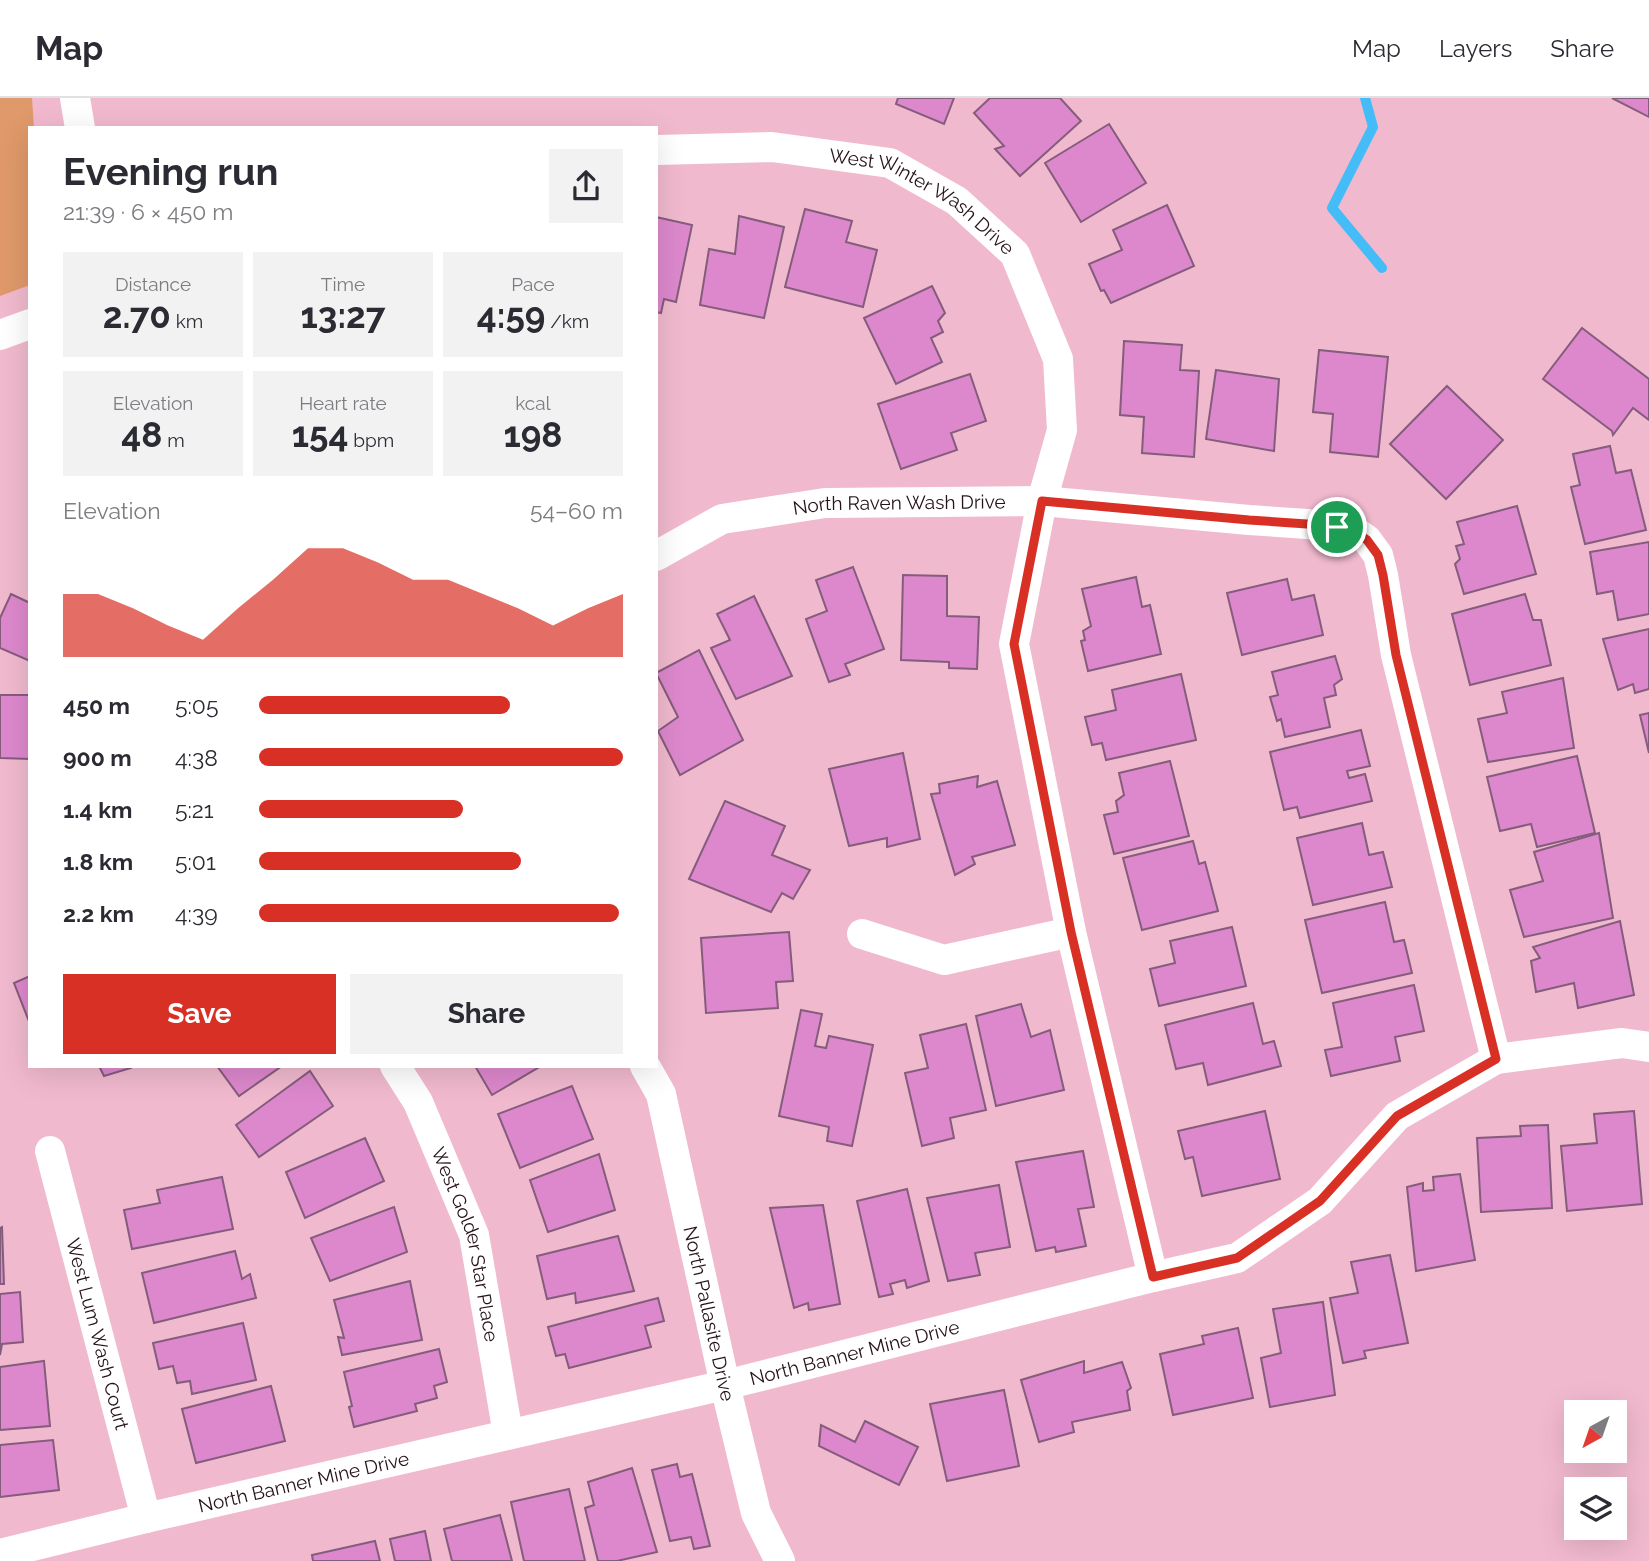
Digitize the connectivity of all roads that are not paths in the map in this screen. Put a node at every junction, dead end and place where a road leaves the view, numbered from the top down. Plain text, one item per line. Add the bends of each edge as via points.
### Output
1 (75, 98) edge
2 (80, 126) edge
3 (658, 150) edge
4 (28, 325) edge
5 (0, 335) edge
6 (1042, 501) junction
7 (658, 555) edge
8 (1071, 932) junction
9 (862, 934) dead end
10 (1649, 1047) edge
11 (1496, 1059) junction
12 (396, 1068) edge
13 (646, 1068) edge
14 (50, 1152) dead end
15 (1153, 1277) junction
16 (725, 1385) junction
17 (508, 1434) junction
18 (146, 1518) junction
19 (0, 1554) edge
20 (780, 1561) edge

1 - 2 street
3 - 6 street, West Winter Wash Drive via 772,147 890,163 967,210 1015,254 1058,359 1062,430
4 - 5 street
6 - 7 street, North Raven Wash Drive via 825,503 722,519
6 - 8 street, West Winter Wash Drive via 1014,644
6 - 11 street, North Raven Wash Drive via 1337,527 1367,540 1378,555 1383,575 1396,655
8 - 9 street via 944,960
8 - 15 street, West Winter Wash Drive
10 - 11 street, North Banner Mine Drive via 1622,1043
11 - 15 street, North Banner Mine Drive via 1397,1116 1320,1201 1237,1258
12 - 17 street, West Golder Star Place via 418,1102 474,1235
13 - 16 street, North Pallasite Drive via 661,1094
14 - 18 street, West Lum Wash Court
15 - 16 street, North Banner Mine Drive
16 - 17 street, North Banner Mine Drive
16 - 20 street, North Pallasite Drive via 756,1513
17 - 18 street, North Banner Mine Drive
18 - 19 street, North Banner Mine Drive

